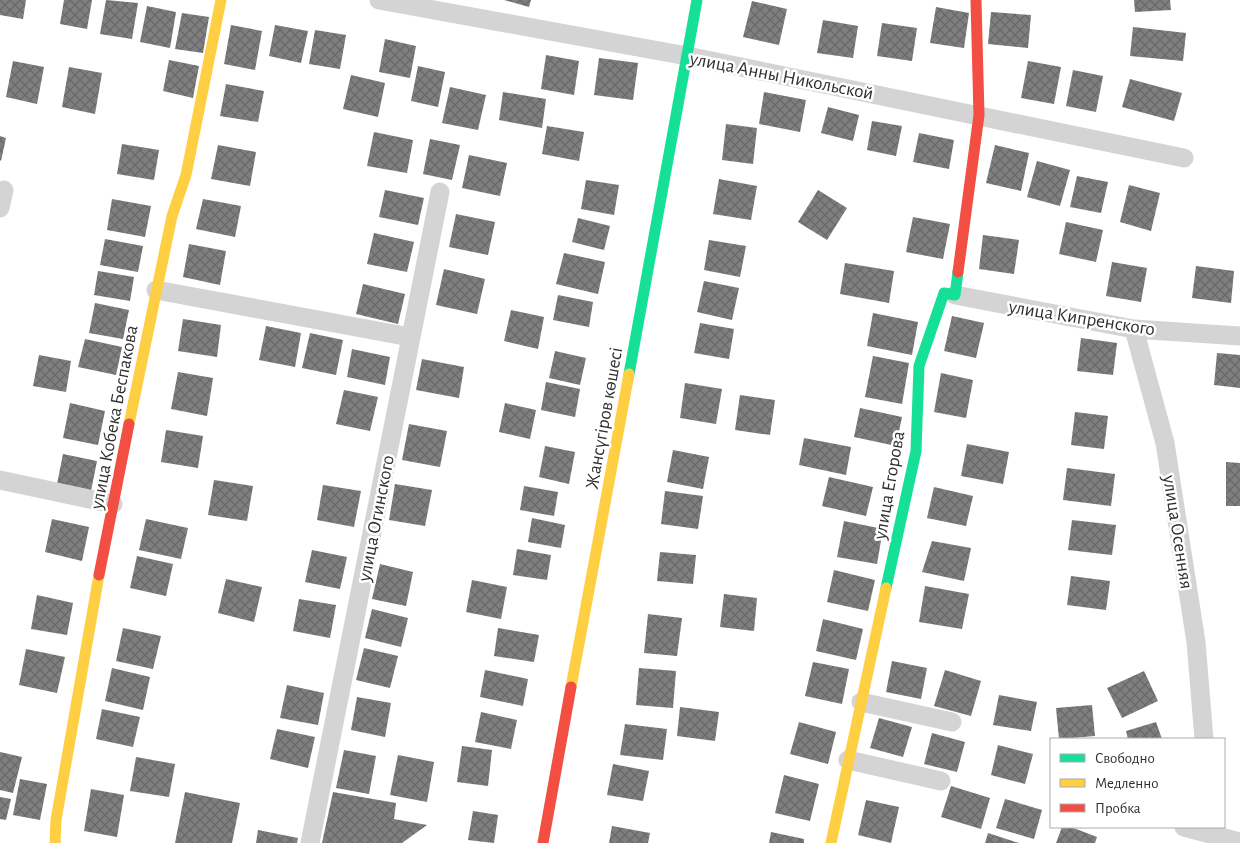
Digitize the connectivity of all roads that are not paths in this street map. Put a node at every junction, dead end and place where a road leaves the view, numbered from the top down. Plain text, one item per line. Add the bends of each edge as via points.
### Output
1 (221, 0) edge
2 (379, 0) edge
3 (697, 0) edge
4 (976, 0) edge
5 (687, 56) junction
6 (979, 115) junction
7 (1184, 158) dead end
8 (440, 192) dead end
9 (156, 290) junction
10 (956, 295) junction
11 (1134, 329) junction
12 (1240, 336) edge
13 (410, 337) junction
14 (0, 480) edge
15 (113, 504) junction
16 (861, 702) junction
17 (952, 722) dead end
18 (1204, 738) edge
19 (848, 760) junction
20 (941, 781) dead end
21 (548, 814) junction
22 (1184, 828) edge
23 (1187, 828) edge
24 (530, 836) dead end
25 (556, 836) dead end
26 (1230, 842) edge
27 (55, 843) edge
28 (310, 843) edge
29 (543, 843) edge
30 (831, 843) edge
31 (1177, 843) edge

1 - 9 street, улица Кобека Беспакова via 186,175 172,216
2 - 5 street, улица Анны Никольской
3 - 5 street, Жансүгіров көшесі
4 - 6 street
5 - 6 street, улица Анны Никольской
5 - 21 street, Жансүгіров көшесі
6 - 7 street, улица Анны Никольской
6 - 10 street
8 - 13 street, улица Огинского
9 - 13 street
9 - 15 street, улица Кобека Беспакова
10 - 11 street, улица Кипренского
10 - 16 street, улица Егорова via 944,293 919,366 916,452
11 - 12 street, улица Кипренского
11 - 18 street, улица Осенняя via 1165,443 1196,642
13 - 28 street, улица Огинского
14 - 15 street
15 - 27 street, улица Кобека Беспакова via 56,820
16 - 17 street
16 - 19 street, улица Егорова
19 - 20 street
19 - 30 street, улица Егорова
21 - 24 street
21 - 25 street
21 - 29 street, Жансүгіров көшесі
22 - 31 street
23 - 26 street

